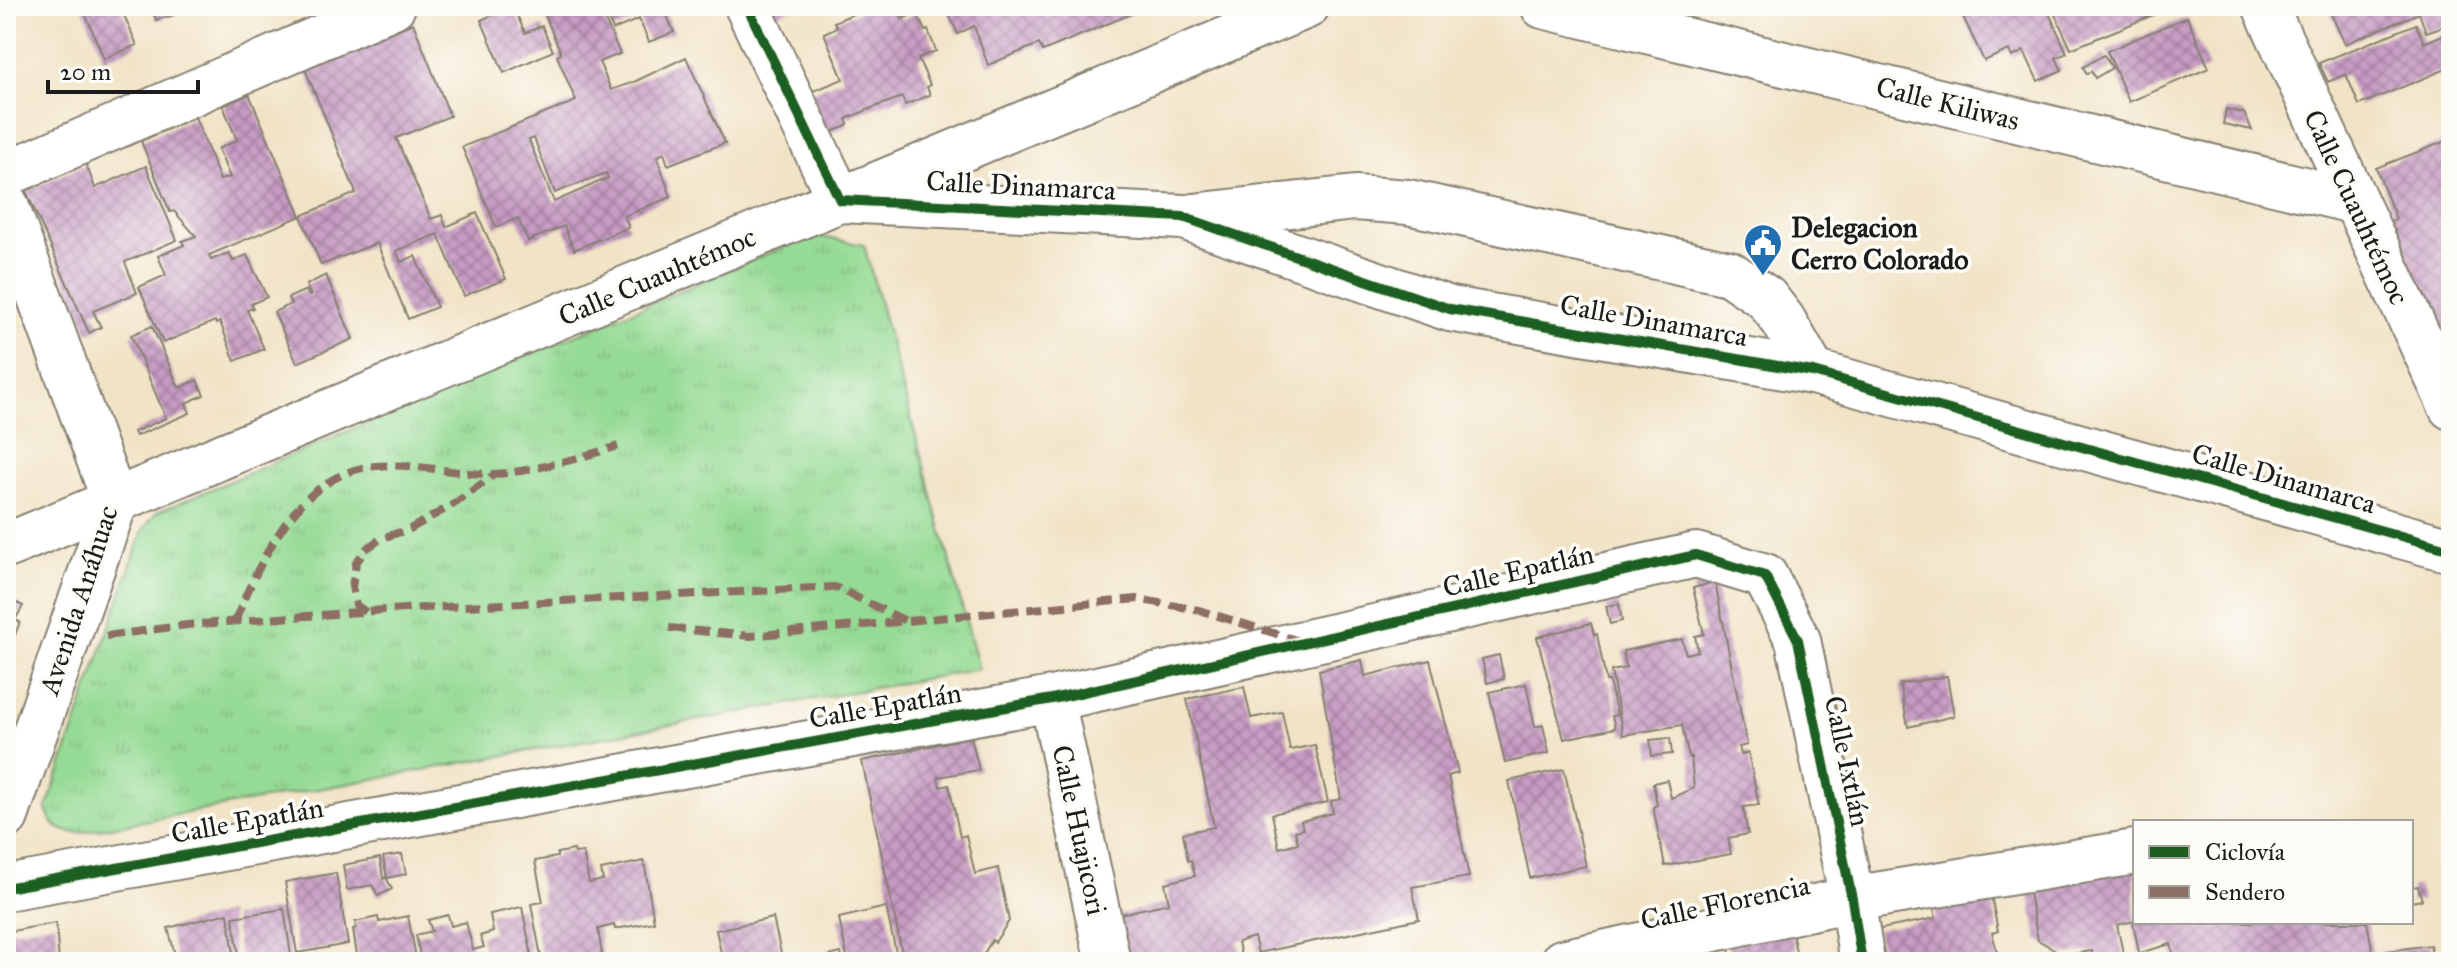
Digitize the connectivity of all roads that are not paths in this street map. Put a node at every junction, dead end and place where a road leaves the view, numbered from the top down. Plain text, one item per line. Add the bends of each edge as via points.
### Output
1 (393, 6) edge
2 (747, 6) edge
3 (1307, 6) edge
4 (1543, 6) edge
5 (2265, 6) edge
6 (6, 174) edge
7 (840, 200) junction
8 (2353, 201) junction
9 (6, 205) edge
10 (1183, 217) junction
11 (1813, 372) junction
12 (2451, 407) edge
13 (115, 503) junction
14 (6, 546) edge
15 (2451, 550) edge
16 (1765, 576) joint
17 (1052, 699) junction
18 (6, 816) edge
19 (2133, 852) edge
20 (6, 888) edge
21 (1852, 899) junction
22 (1108, 962) edge
23 (1562, 962) edge
24 (1862, 962) edge

1 - 6 street
2 - 7 street
3 - 7 street, Calle Cuauhtémoc
4 - 8 street, Calle Kiliwas
5 - 8 street, Calle Cuauhtémoc
7 - 10 street, Calle Dinamarca
7 - 13 street, Calle Cuauhtémoc
8 - 12 street, Calle Cuauhtémoc
9 - 13 street, Avenida Anáhuac
10 - 11 street, Calle Dinamarca via 1450,309
10 - 11 street via 1355,198 1408,202 1729,273 1766,298
11 - 15 street, Calle Dinamarca
13 - 14 street, Calle Cuauhtémoc
13 - 18 street, Avenida Anáhuac
16 - 17 street, Calle Epatlán via 1696,555
16 - 21 street, Calle Ixtlán via 1798,640
17 - 20 street, Calle Epatlán
17 - 22 street, Calle Huajicori
19 - 21 street, Calle Florencia
21 - 23 street, Calle Florencia
21 - 24 street, Calle Ixtlán

